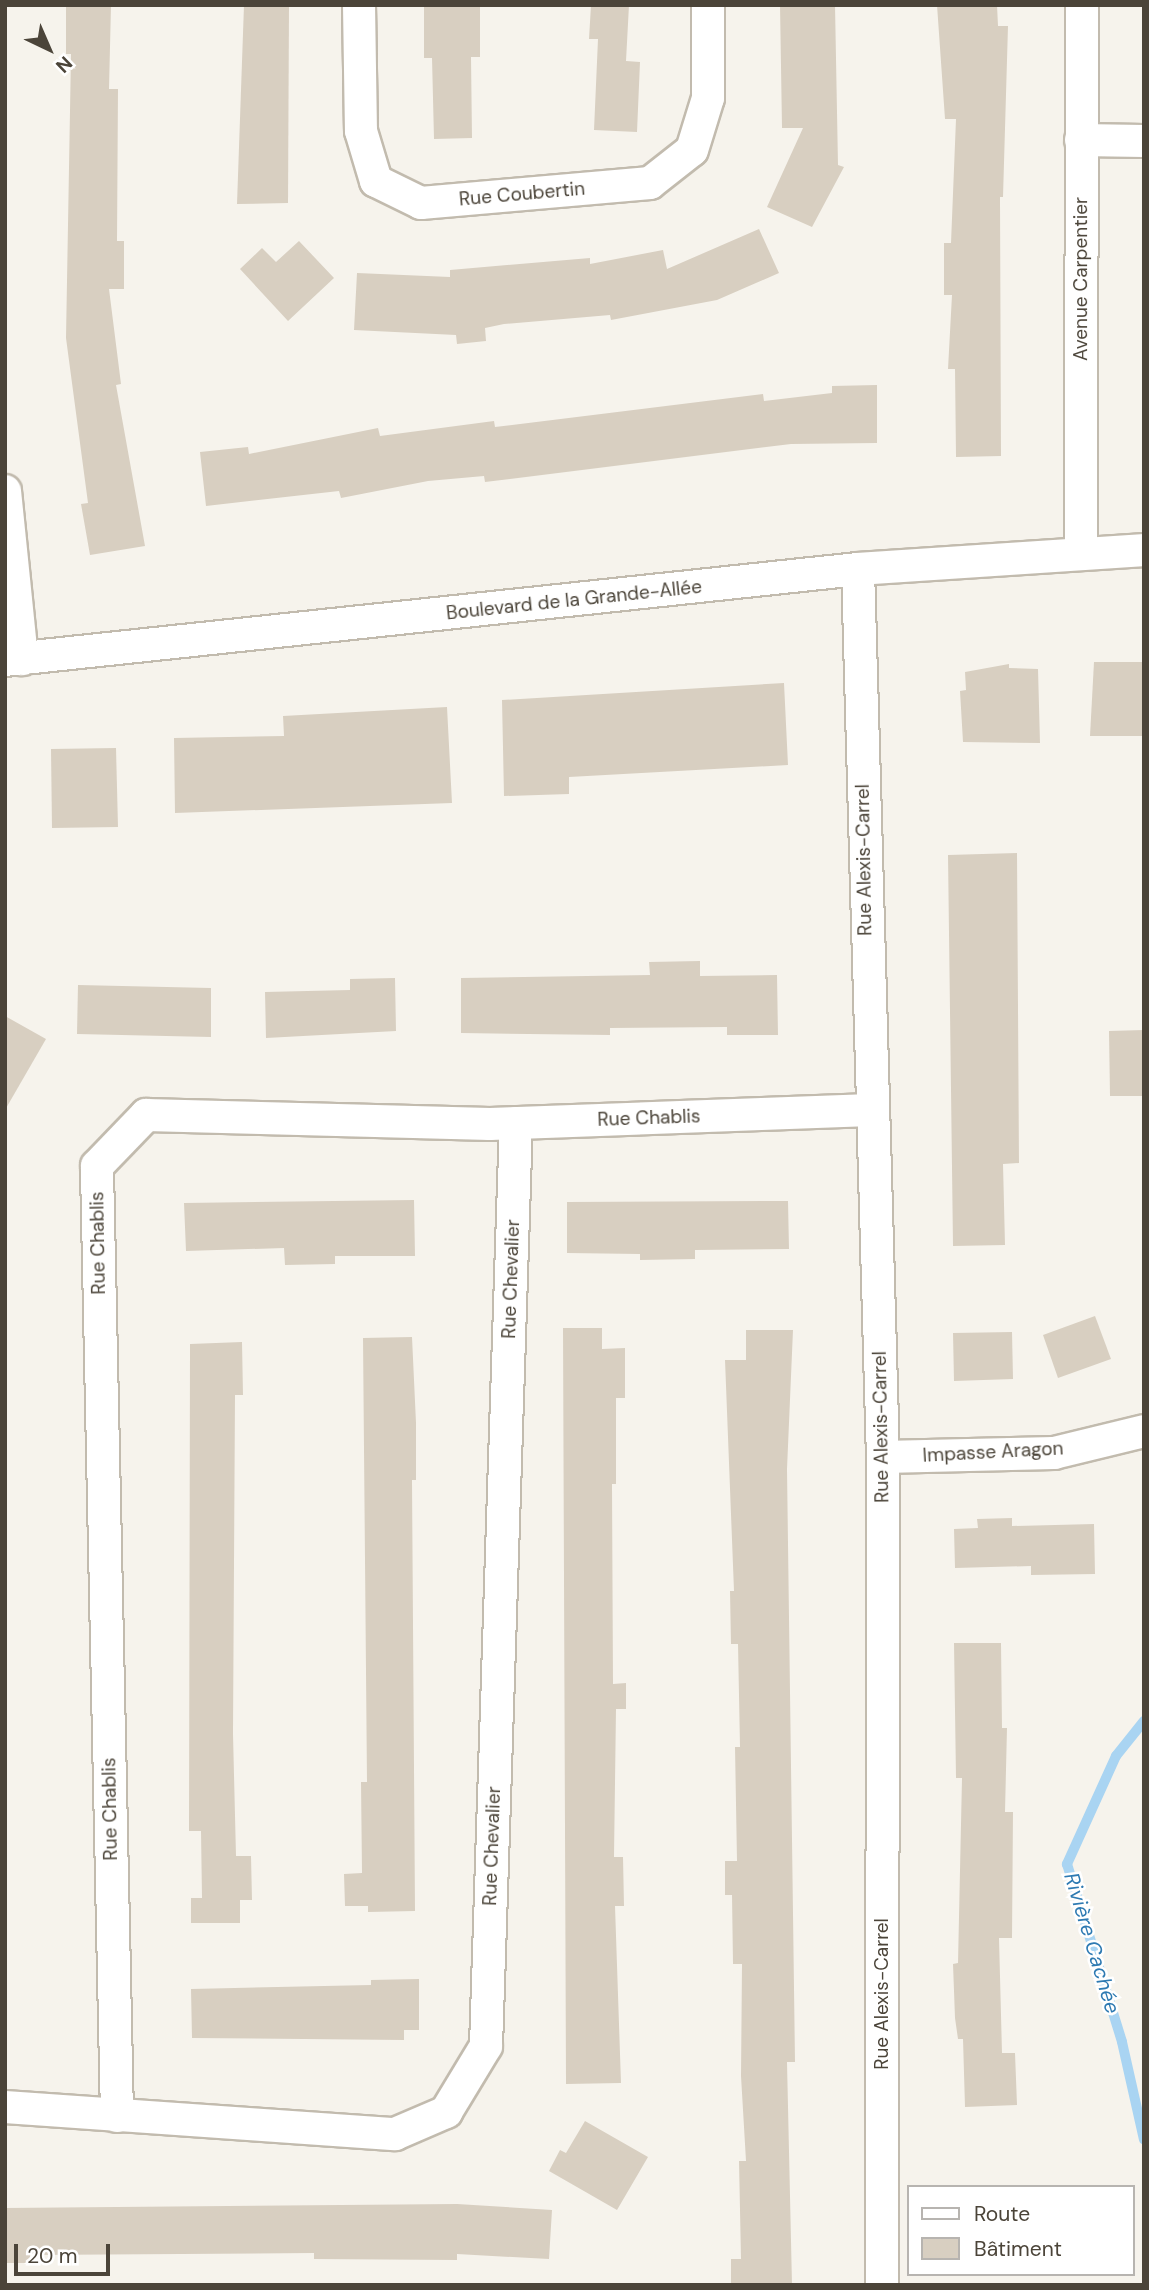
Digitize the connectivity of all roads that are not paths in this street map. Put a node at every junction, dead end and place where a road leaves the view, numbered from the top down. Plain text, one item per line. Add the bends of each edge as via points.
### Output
1 (359, 5) edge
2 (708, 5) edge
3 (1082, 5) edge
4 (1081, 140) junction
5 (1144, 141) edge
6 (5, 491) edge
7 (1144, 550) edge
8 (1081, 553) junction
9 (858, 569) junction
10 (13, 660) edge
11 (871, 1110) junction
12 (516, 1123) junction
13 (1144, 1431) edge
14 (883, 1457) junction
15 (5, 2107) edge
16 (117, 2116) junction
17 (882, 2285) edge

1 - 2 street, Rue Coubertin via 361,131 376,181 421,203 650,183 692,150 708,99
3 - 4 street, Avenue Carpentier
4 - 5 street
4 - 8 street, Avenue Carpentier
6 - 10 street
7 - 8 street, Boulevard de la Grande-Allée
8 - 9 street, Boulevard de la Grande-Allée
9 - 10 street, Boulevard de la Grande-Allée
9 - 11 street, Rue Alexis-Carrel
11 - 12 street, Rue Chablis
11 - 14 street, Rue Alexis-Carrel
12 - 16 street, Rue Chevalier via 486,2046 446,2112 395,2134
12 - 16 street, Rue Chablis via 146,1115 97,1166
13 - 14 street, Impasse Aragon via 1054,1453
14 - 17 street, Rue Alexis-Carrel
15 - 16 street, Rue Chevalier

